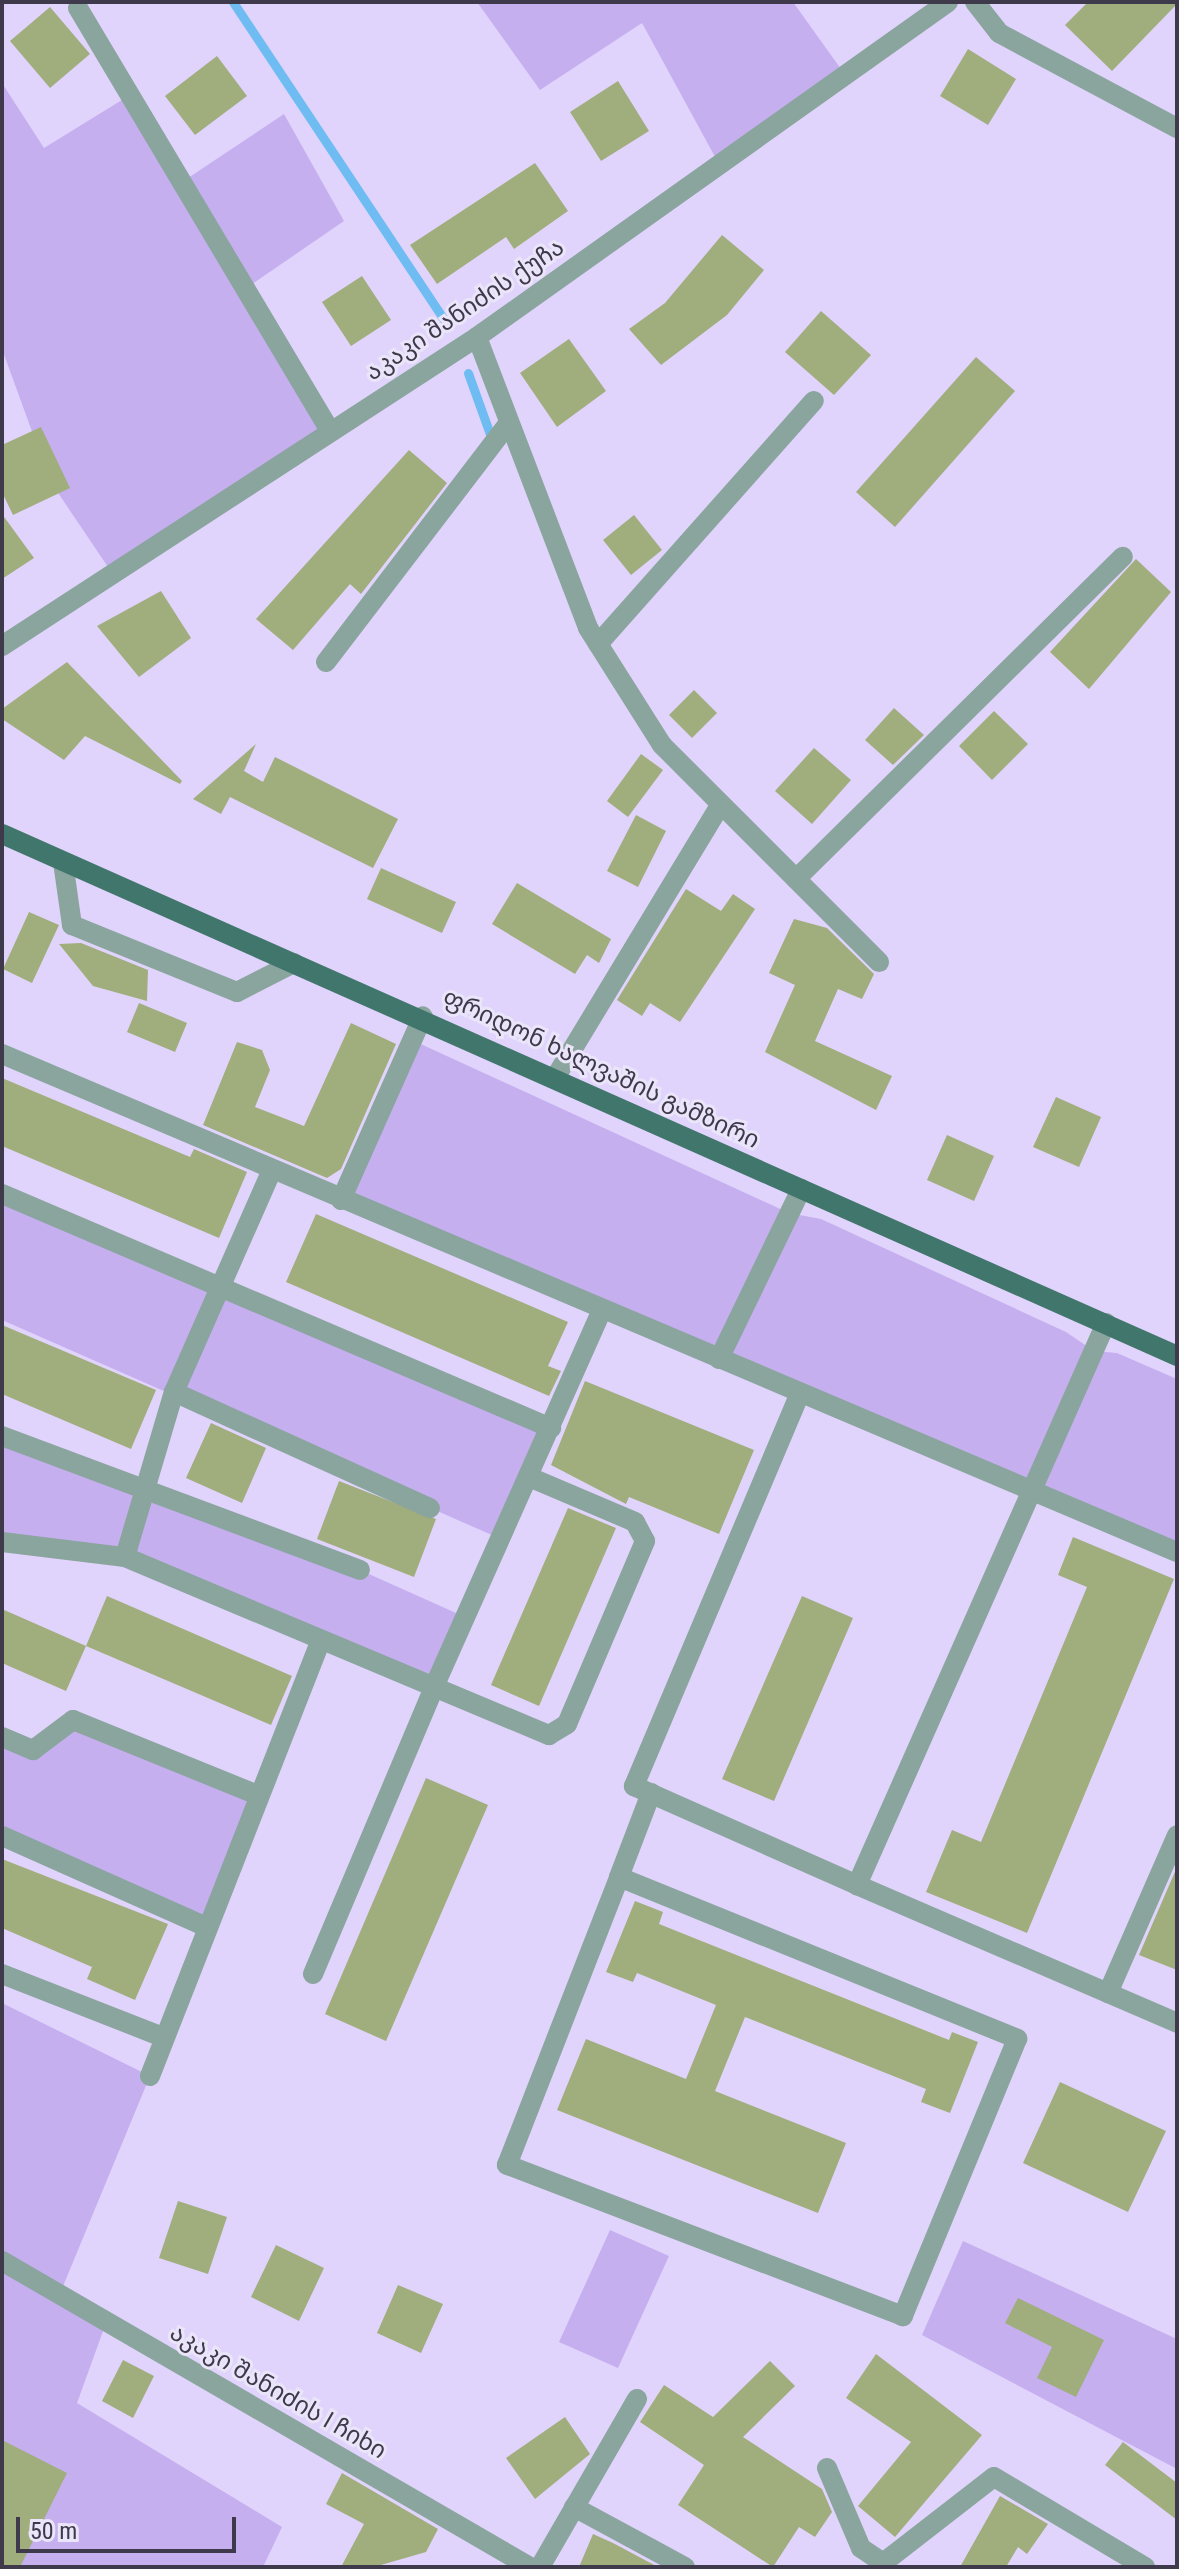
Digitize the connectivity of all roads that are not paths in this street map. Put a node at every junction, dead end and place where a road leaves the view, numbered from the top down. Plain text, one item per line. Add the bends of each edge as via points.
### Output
1 (948, 2) edge
2 (975, 2) edge
3 (78, 8) dead end
4 (1177, 128) edge
5 (477, 337) junction
6 (814, 401) dead end
7 (509, 423) junction
8 (330, 431) junction
9 (1123, 557) dead end
10 (598, 644) junction
11 (2, 646) edge
12 (326, 662) dead end
13 (721, 804) junction
14 (2, 834) edge
15 (63, 862) junction
16 (796, 879) junction
17 (879, 962) dead end
18 (294, 963) junction
19 (423, 1016) junction
20 (2, 1054) edge
21 (555, 1078) junction
22 (272, 1170) junction
23 (801, 1189) junction
24 (2, 1194) edge
25 (341, 1200) junction
26 (220, 1286) junction
27 (602, 1310) junction
28 (1106, 1323) junction
29 (1177, 1356) edge
30 (719, 1359) junction
31 (174, 1392) junction
32 (800, 1393) junction
33 (551, 1428) junction
34 (2, 1436) edge
35 (529, 1477) junction
36 (140, 1488) junction
37 (1032, 1491) junction
38 (430, 1508) dead end
39 (2, 1542) edge
40 (1177, 1552) edge
41 (125, 1557) junction
42 (360, 1570) dead end
43 (319, 1644) junction
44 (434, 1687) junction
45 (2, 1737) edge
46 (651, 1793) junction
47 (258, 1795) junction
48 (1177, 1835) edge
49 (2, 1836) edge
50 (619, 1877) junction
51 (857, 1885) junction
52 (206, 1927) junction
53 (2, 1974) edge
54 (313, 1974) dead end
55 (1108, 1993) junction
56 (1177, 2023) edge
57 (163, 2037) junction
58 (150, 2076) dead end
59 (2, 2261) edge
60 (637, 2399) dead end
61 (827, 2468) dead end
62 (574, 2507) junction
63 (530, 2567) edge
64 (540, 2567) edge
65 (685, 2567) edge
66 (1145, 2567) edge

1 - 5 street, აკაკი შანიძის ქუჩა
2 - 4 street via 999,33
3 - 8 street
5 - 7 street
5 - 8 street, აკაკი შანიძის ქუჩა
6 - 10 street
7 - 10 street
7 - 12 street
8 - 11 street, აკაკი შანიძის ქუჩა
9 - 16 street
10 - 13 street via 662,745
13 - 16 street
13 - 21 street
14 - 15 main road, ფრიდონ ხალვაშის გამზირი
15 - 18 main road, ფრიდონ ხალვაშის გამზირი
15 - 18 street via 72,925 237,992
16 - 17 street
18 - 19 main road, ფრიდონ ხალვაშის გამზირი
19 - 21 main road, ფრიდონ ხალვაშის გამზირი
19 - 25 street
20 - 22 street
21 - 23 main road, ფრიდონ ხალვაშის გამზირი
22 - 25 street
22 - 26 street
23 - 28 main road, ფრიდონ ხალვაშის გამზირი
23 - 30 street
24 - 26 street
25 - 27 street
26 - 31 street
26 - 33 street
27 - 30 street
27 - 33 street
28 - 29 main road, ფრიდონ ხალვაშის გამზირი
28 - 37 street
30 - 32 street
31 - 36 street
31 - 38 street
32 - 37 street
32 - 46 street via 634,1786
33 - 35 street
34 - 36 street
35 - 44 street
35 - 44 street via 635,1522 645,1541 567,1724 549,1735
36 - 41 street
36 - 42 street
37 - 40 street
37 - 51 street
39 - 41 street
41 - 43 street
43 - 44 street
43 - 47 street
44 - 54 street
45 - 47 street via 33,1750 73,1720
46 - 50 street
46 - 51 street
47 - 52 street
48 - 55 street
49 - 52 street
50 - 50 street via 1017,2039 903,2316 507,2165
51 - 55 street
52 - 57 street
53 - 57 street
55 - 56 street
57 - 58 street
59 - 63 street, აკაკი შანიძის I ჩიხი
60 - 62 street
61 - 66 street via 861,2548 883,2563 994,2477
62 - 64 street
62 - 65 street

